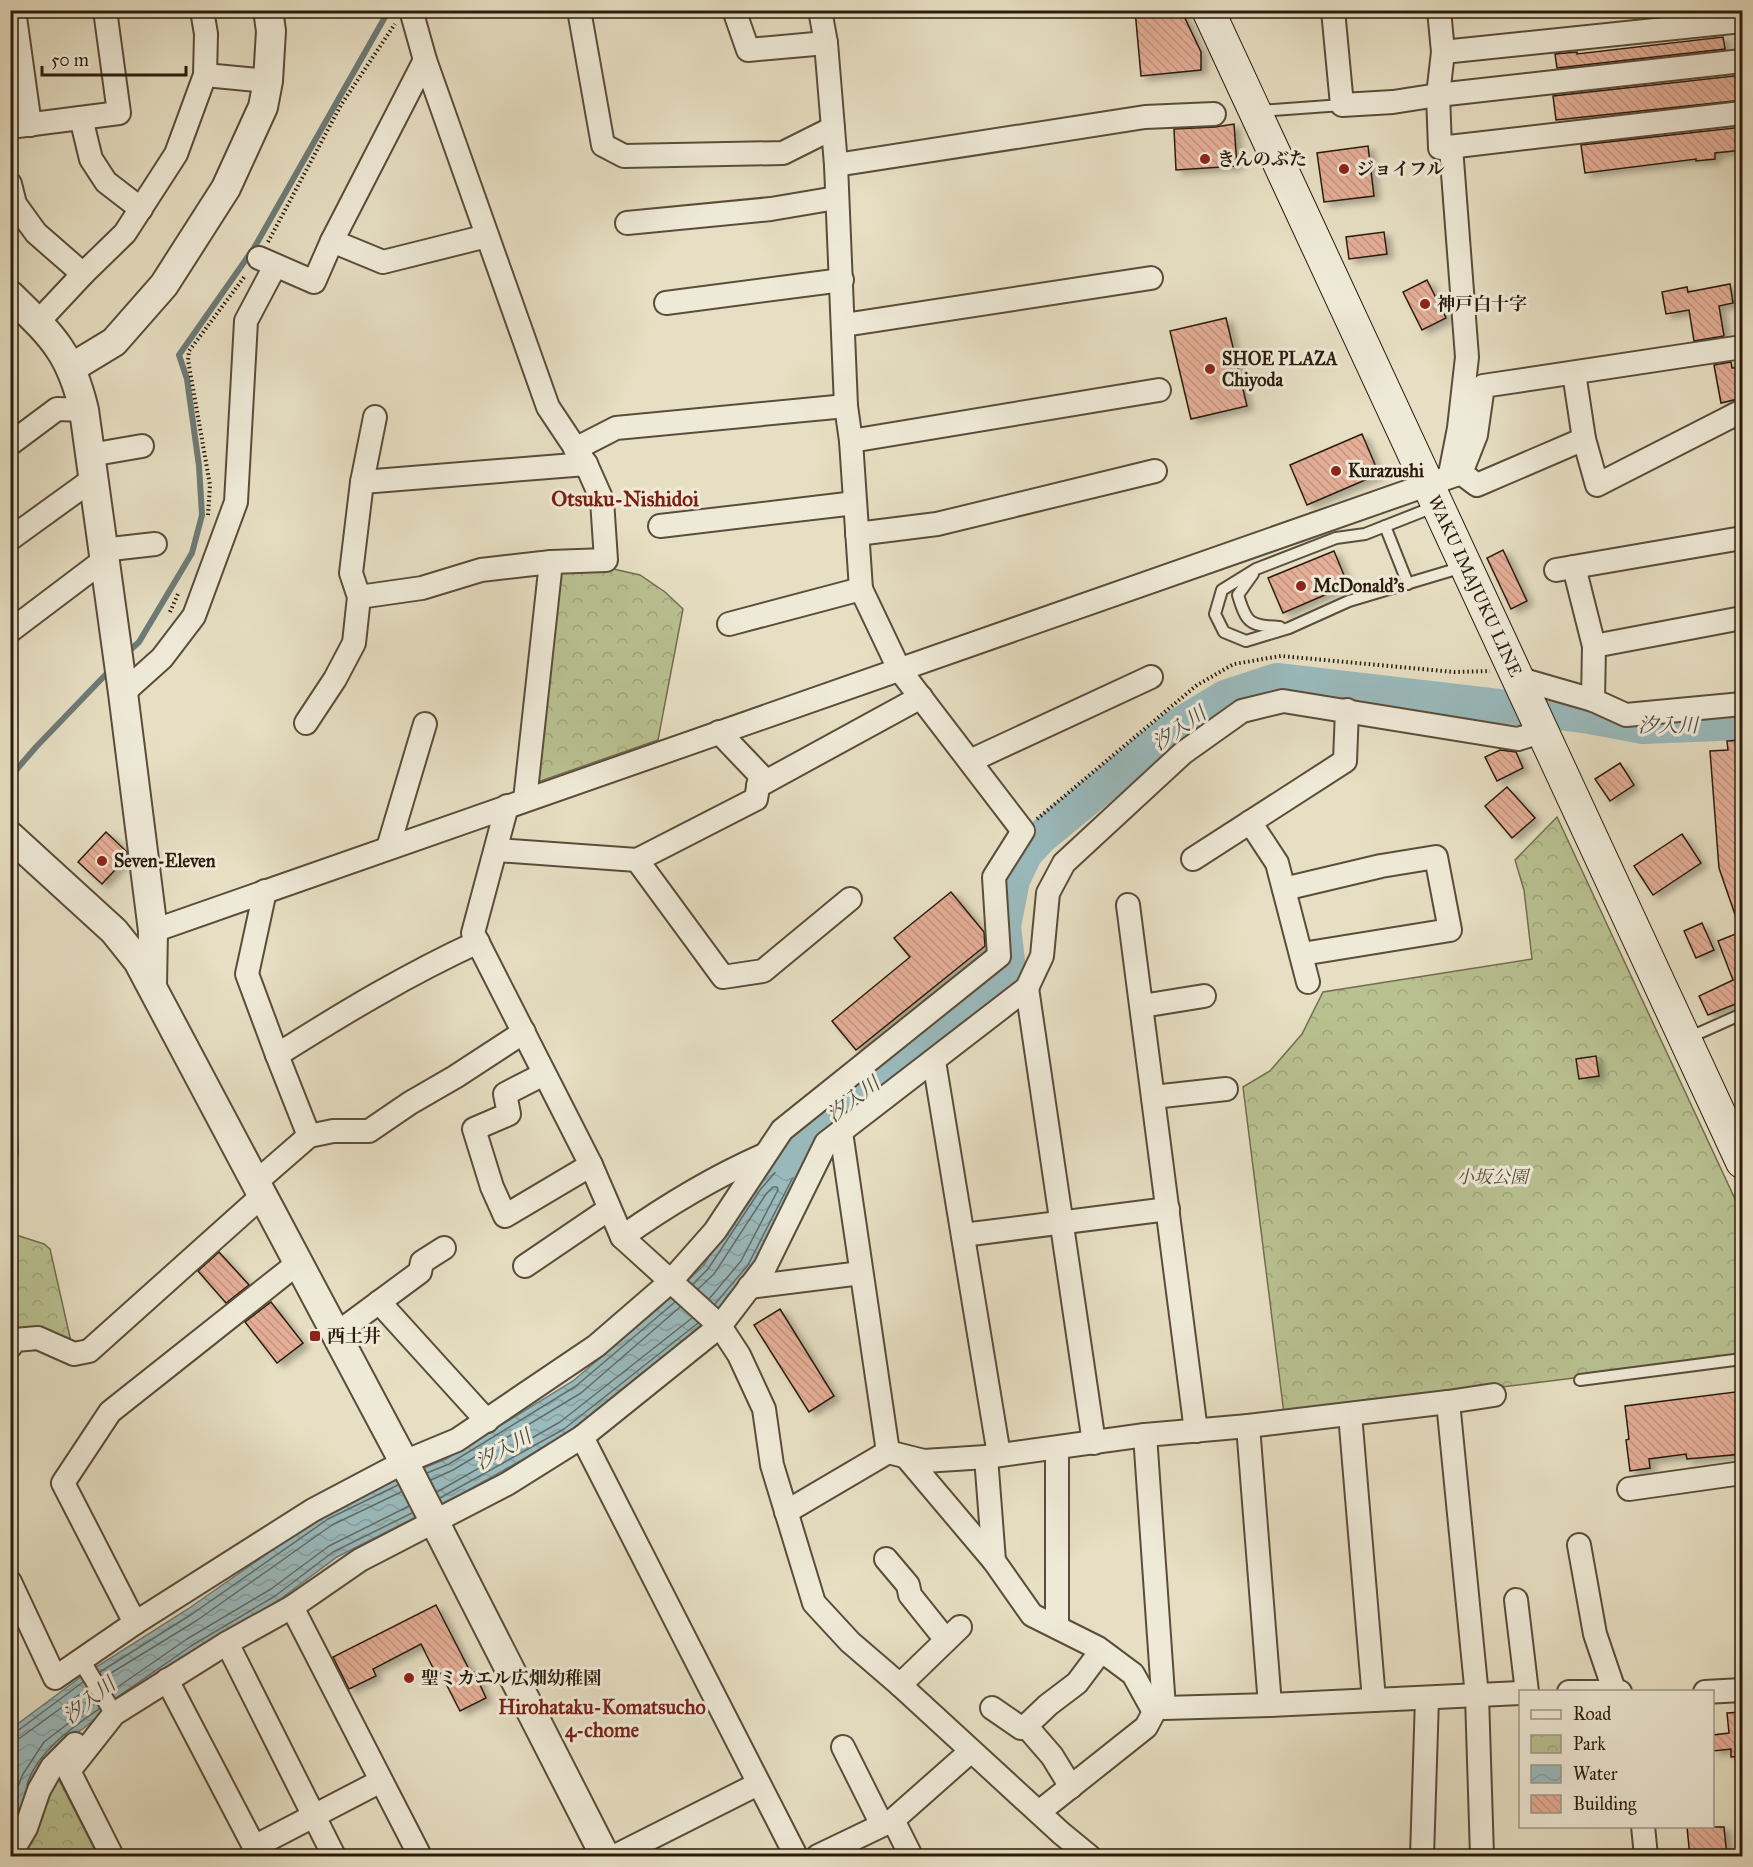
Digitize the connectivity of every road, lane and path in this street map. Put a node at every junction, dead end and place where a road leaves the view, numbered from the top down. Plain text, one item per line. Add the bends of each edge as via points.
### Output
1 (14, 10) edge
2 (105, 10) edge
3 (202, 10) edge
4 (268, 10) edge
5 (411, 10) edge
6 (579, 10) edge
7 (734, 10) edge
8 (820, 10) edge
9 (1208, 10) edge
10 (1334, 10) edge
11 (1439, 10) edge
12 (1743, 21) edge
13 (826, 43) junction
14 (1443, 52) junction
15 (425, 60) junction
16 (1743, 61) edge
17 (205, 75) junction
18 (268, 81) junction
19 (1438, 95) junction
20 (1342, 105) junction
21 (1256, 111) junction
22 (1743, 113) edge
23 (1214, 114) dead end
24 (81, 118) junction
25 (20, 126) edge
26 (832, 128) junction
27 (1451, 147) junction
28 (836, 165) junction
29 (10, 184) edge
30 (836, 198) junction
31 (141, 209) junction
32 (627, 223) dead end
33 (487, 236) junction
34 (332, 241) junction
35 (83, 274) junction
36 (1151, 278) dead end
37 (842, 280) junction
38 (10, 295) edge
39 (666, 303) dead end
40 (38, 322) junction
41 (844, 325) junction
42 (1743, 347) edge
43 (71, 368) junction
44 (1574, 373) junction
45 (1159, 390) dead end
46 (846, 406) junction
47 (84, 410) junction
48 (1743, 411) edge
49 (375, 417) dead end
50 (1584, 439) junction
51 (851, 441) junction
52 (10, 444) edge
53 (142, 446) dead end
54 (581, 457) junction
55 (91, 467) junction
56 (1155, 471) dead end
57 (362, 482) junction
58 (1444, 485) junction
59 (855, 503) junction
60 (660, 526) dead end
61 (1385, 526) junction
62 (857, 534) junction
63 (1743, 538) edge
64 (10, 539) edge
65 (155, 544) dead end
66 (103, 555) junction
67 (551, 562) junction
68 (1466, 566) junction
69 (1256, 569) junction
70 (1408, 584) junction
71 (861, 589) junction
72 (359, 597) junction
73 (1743, 618) edge
74 (729, 624) dead end
75 (1289, 628) junction
76 (10, 631) edge
77 (1594, 646) junction
78 (899, 669) junction
79 (1151, 677) dead end
80 (1523, 686) junction
81 (123, 693) junction
82 (921, 697) junction
83 (1593, 700) junction
84 (1743, 704) edge
85 (1347, 710) junction
86 (306, 723) dead end
87 (425, 724) dead end
88 (1543, 731) junction
89 (719, 732) junction
90 (970, 761) junction
91 (758, 786) junction
92 (516, 803) junction
93 (1250, 822) junction
94 (10, 836) edge
95 (388, 848) junction
96 (497, 850) junction
97 (1193, 859) dead end
98 (637, 860) junction
99 (1284, 890) junction
100 (265, 891) junction
101 (850, 899) dead end
102 (1128, 904) dead end
103 (153, 932) junction
104 (478, 942) junction
105 (1302, 954) junction
106 (1308, 982) dead end
107 (152, 985) junction
108 (1027, 988) junction
109 (1204, 996) dead end
110 (1142, 1006) junction
111 (1743, 1014) edge
112 (524, 1032) junction
113 (1686, 1039) junction
114 (276, 1055) junction
115 (934, 1061) junction
116 (544, 1074) junction
117 (1226, 1089) dead end
118 (1153, 1097) junction
119 (841, 1132) junction
120 (309, 1136) junction
121 (764, 1155) junction
122 (1743, 1162) edge
123 (591, 1165) junction
124 (259, 1189) junction
125 (609, 1209) junction
126 (1168, 1209) junction
127 (1061, 1221) junction
128 (963, 1235) junction
129 (622, 1237) junction
130 (444, 1248) dead end
131 (298, 1263) junction
132 (525, 1266) dead end
133 (861, 1273) junction
134 (670, 1282) junction
135 (749, 1287) junction
136 (379, 1302) junction
137 (720, 1326) junction
138 (336, 1334) junction
139 (10, 1347) edge
140 (1743, 1359) edge
141 (1580, 1380) dead end
142 (1494, 1395) dead end
143 (1448, 1402) junction
144 (1350, 1414) junction
145 (487, 1421) junction
146 (1248, 1426) junction
147 (1196, 1431) junction
148 (1145, 1435) junction
149 (582, 1437) junction
150 (1094, 1443) junction
151 (1057, 1448) junction
152 (897, 1455) junction
153 (992, 1456) junction
154 (404, 1462) junction
155 (1743, 1473) edge
156 (1629, 1489) dead end
157 (786, 1512) junction
158 (434, 1521) junction
159 (1579, 1545) dead end
160 (886, 1559) dead end
161 (994, 1562) junction
162 (10, 1582) edge
163 (1516, 1600) dead end
164 (292, 1607) junction
165 (135, 1623) junction
166 (1057, 1627) junction
167 (227, 1643) junction
168 (1101, 1650) junction
169 (81, 1660) junction
170 (166, 1680) junction
171 (900, 1685) junction
172 (1527, 1690) edge
173 (1617, 1690) edge
174 (1743, 1690) edge
175 (1714, 1692) edge
176 (1519, 1693) edge
177 (1478, 1696) junction
178 (1427, 1698) junction
179 (1374, 1700) junction
180 (1270, 1705) junction
181 (992, 1708) dead end
182 (1159, 1710) junction
183 (114, 1714) junction
184 (1026, 1726) junction
185 (843, 1746) dead end
186 (971, 1751) junction
187 (381, 1781) junction
188 (758, 1784) junction
189 (1071, 1787) junction
190 (1039, 1812) junction
191 (314, 1816) junction
192 (887, 1822) junction
193 (1643, 1828) edge
194 (256, 1852) edge
195 (10, 1855) edge
196 (112, 1857) edge
197 (334, 1857) edge
198 (420, 1857) edge
199 (605, 1857) edge
200 (615, 1857) edge
201 (795, 1857) edge
202 (818, 1857) edge
203 (911, 1857) edge
204 (1089, 1857) edge
205 (1422, 1857) edge
206 (1482, 1857) edge
207 (1646, 1857) edge

1 - 25 street
2 - 24 street via 118,113
3 - 17 street
4 - 18 street
5 - 15 street
6 - 26 street via 603,144 624,156 783,153
7 - 13 street via 748,50
8 - 13 street
9 - 21 main road, WAKU IMAJUKU LINE
10 - 20 street
11 - 14 street
12 - 14 street
13 - 26 street
14 - 19 street
15 - 33 street
15 - 34 street
16 - 19 street
17 - 18 street
17 - 31 street via 176,154
18 - 43 street via 263,107 226,188 165,285 114,342
19 - 20 street
19 - 27 street via 1440,148
20 - 21 lane
21 - 58 main road, WAKU IMAJUKU LINE
22 - 27 street
23 - 28 street via 1144,117
24 - 25 street
24 - 31 street via 91,159 106,182
26 - 28 street
27 - 58 street via 1467,357 1459,429
28 - 30 street
29 - 35 street via 15,204 36,233
30 - 32 street via 771,209
30 - 37 street
31 - 35 street via 125,233
33 - 34 street via 383,262
33 - 54 street via 548,407
34 - 81 street via 314,282 267,262 246,321 236,502 194,616 162,658
35 - 40 street
36 - 41 street
37 - 39 street
37 - 41 street
38 - 40 street
40 - 43 street via 57,342
41 - 46 street
42 - 44 street
43 - 47 street
44 - 50 street
44 - 58 street via 1483,386 1476,435
45 - 51 street
46 - 51 street
46 - 54 street via 616,428
47 - 52 street via 57,409
47 - 55 street
48 - 50 street via 1597,485
49 - 57 street
50 - 58 street via 1477,485
51 - 59 street
53 - 55 street
54 - 57 street
54 - 67 street via 603,501 606,560
55 - 64 street
55 - 66 street
56 - 62 street via 937,524
57 - 72 street via 351,573
58 - 61 lane
58 - 68 main road, WAKU IMAJUKU LINE
58 - 78 street
59 - 60 street
59 - 62 street
61 - 69 lane via 1365,534 1336,538
61 - 70 lane
62 - 71 street
63 - 77 street via 1565,568
65 - 66 street
66 - 76 street
66 - 81 street
67 - 72 street via 481,570 422,588
67 - 92 street
68 - 70 lane
68 - 80 main road, WAKU IMAJUKU LINE
69 - 75 lane via 1238,595 1244,616 1258,625
69 - 75 lane via 1222,590 1215,614 1224,632 1246,640
70 - 75 lane via 1350,601
71 - 74 street
71 - 78 street
72 - 86 street via 354,643
73 - 77 street
77 - 83 street
78 - 82 street
78 - 89 street
79 - 90 street
80 - 83 street
80 - 88 main road, WAKU IMAJUKU LINE
81 - 103 street
82 - 90 street
82 - 91 street
83 - 84 street via 1626,715
85 - 88 street via 1518,739
85 - 93 street via 1344,760
85 - 108 street via 1283,701 1242,711 1183,753 1064,863 1048,892 1042,956
87 - 95 street
88 - 113 main road, WAKU IMAJUKU LINE
89 - 91 street via 760,775
89 - 92 street
90 - 121 street via 1023,831 994,877 999,956 782,1130
91 - 98 street via 756,799
92 - 95 street
92 - 96 street
93 - 97 street
93 - 99 street via 1277,863
94 - 107 street via 120,938
95 - 100 street
96 - 98 street
96 - 104 street via 474,933
98 - 101 street via 723,977 763,971
99 - 105 street
99 - 105 street via 1436,857 1450,930
100 - 103 street
100 - 114 street via 247,974
102 - 110 street
103 - 107 street
104 - 112 street
104 - 114 street via 347,1011
105 - 106 street
107 - 124 street
108 - 115 street
108 - 127 street
109 - 110 street
110 - 118 street
111 - 113 lane
112 - 116 street
112 - 120 street via 369,1131
113 - 122 main road, WAKU IMAJUKU LINE
114 - 120 street
115 - 119 street
115 - 128 street
116 - 123 street
116 - 123 street via 505,1094 509,1114 474,1129 505,1216
117 - 118 street
118 - 126 street
119 - 133 street
119 - 135 street via 826,1143 765,1267
120 - 124 street
121 - 129 street via 662,1209
121 - 134 street via 715,1231
123 - 125 street
124 - 131 street
124 - 139 street via 82,1352 38,1338 15,1341
125 - 129 street
125 - 132 street
126 - 127 street
126 - 147 street
127 - 128 street
127 - 150 street
128 - 153 street
129 - 134 street
130 - 136 street via 422,1262 420,1272
131 - 138 street
131 - 165 street via 110,1412 63,1483
133 - 135 street
133 - 152 street
134 - 137 street
134 - 145 street via 596,1346
135 - 137 street
136 - 138 street
136 - 145 street
137 - 149 street
137 - 157 street via 739,1355 764,1409 772,1465
138 - 154 street
140 - 141 lane
142 - 143 street
143 - 144 street
143 - 177 street
144 - 146 street
144 - 179 street
145 - 154 street via 457,1440
146 - 147 street
146 - 180 street
147 - 148 street
148 - 150 street
148 - 182 street
149 - 158 street via 507,1484
149 - 188 street
150 - 151 street
151 - 153 street
151 - 166 street
152 - 153 street via 924,1461
152 - 157 street
152 - 161 street
153 - 161 street
154 - 158 street
154 - 165 street via 313,1510
155 - 156 street
157 - 171 street via 814,1603 850,1642
158 - 164 street via 360,1560
158 - 199 street
159 - 173 street via 1595,1634
160 - 171 street via 908,1585 910,1595 953,1634
161 - 166 street via 1032,1615
162 - 169 street via 55,1678
163 - 172 street
164 - 167 street
164 - 187 street
165 - 169 street
166 - 168 street
167 - 170 street
167 - 191 street
168 - 182 street via 1132,1674
168 - 184 street via 1077,1683
169 - 183 street
170 - 183 street
170 - 194 street
171 - 186 street
174 - 175 street
176 - 177 street
177 - 178 street
177 - 206 street
178 - 179 street
178 - 205 street
179 - 180 street
180 - 182 street
181 - 184 street via 1021,1728
182 - 189 street via 1146,1727
183 - 195 street via 80,1739 52,1767
183 - 196 street via 69,1771
184 - 189 street via 1052,1756
185 - 192 street
186 - 190 street
186 - 192 street
187 - 191 street
187 - 198 street
188 - 200 street
188 - 201 street
189 - 190 street
190 - 204 street
191 - 194 street
191 - 197 street
192 - 202 street
192 - 203 street
193 - 207 street

